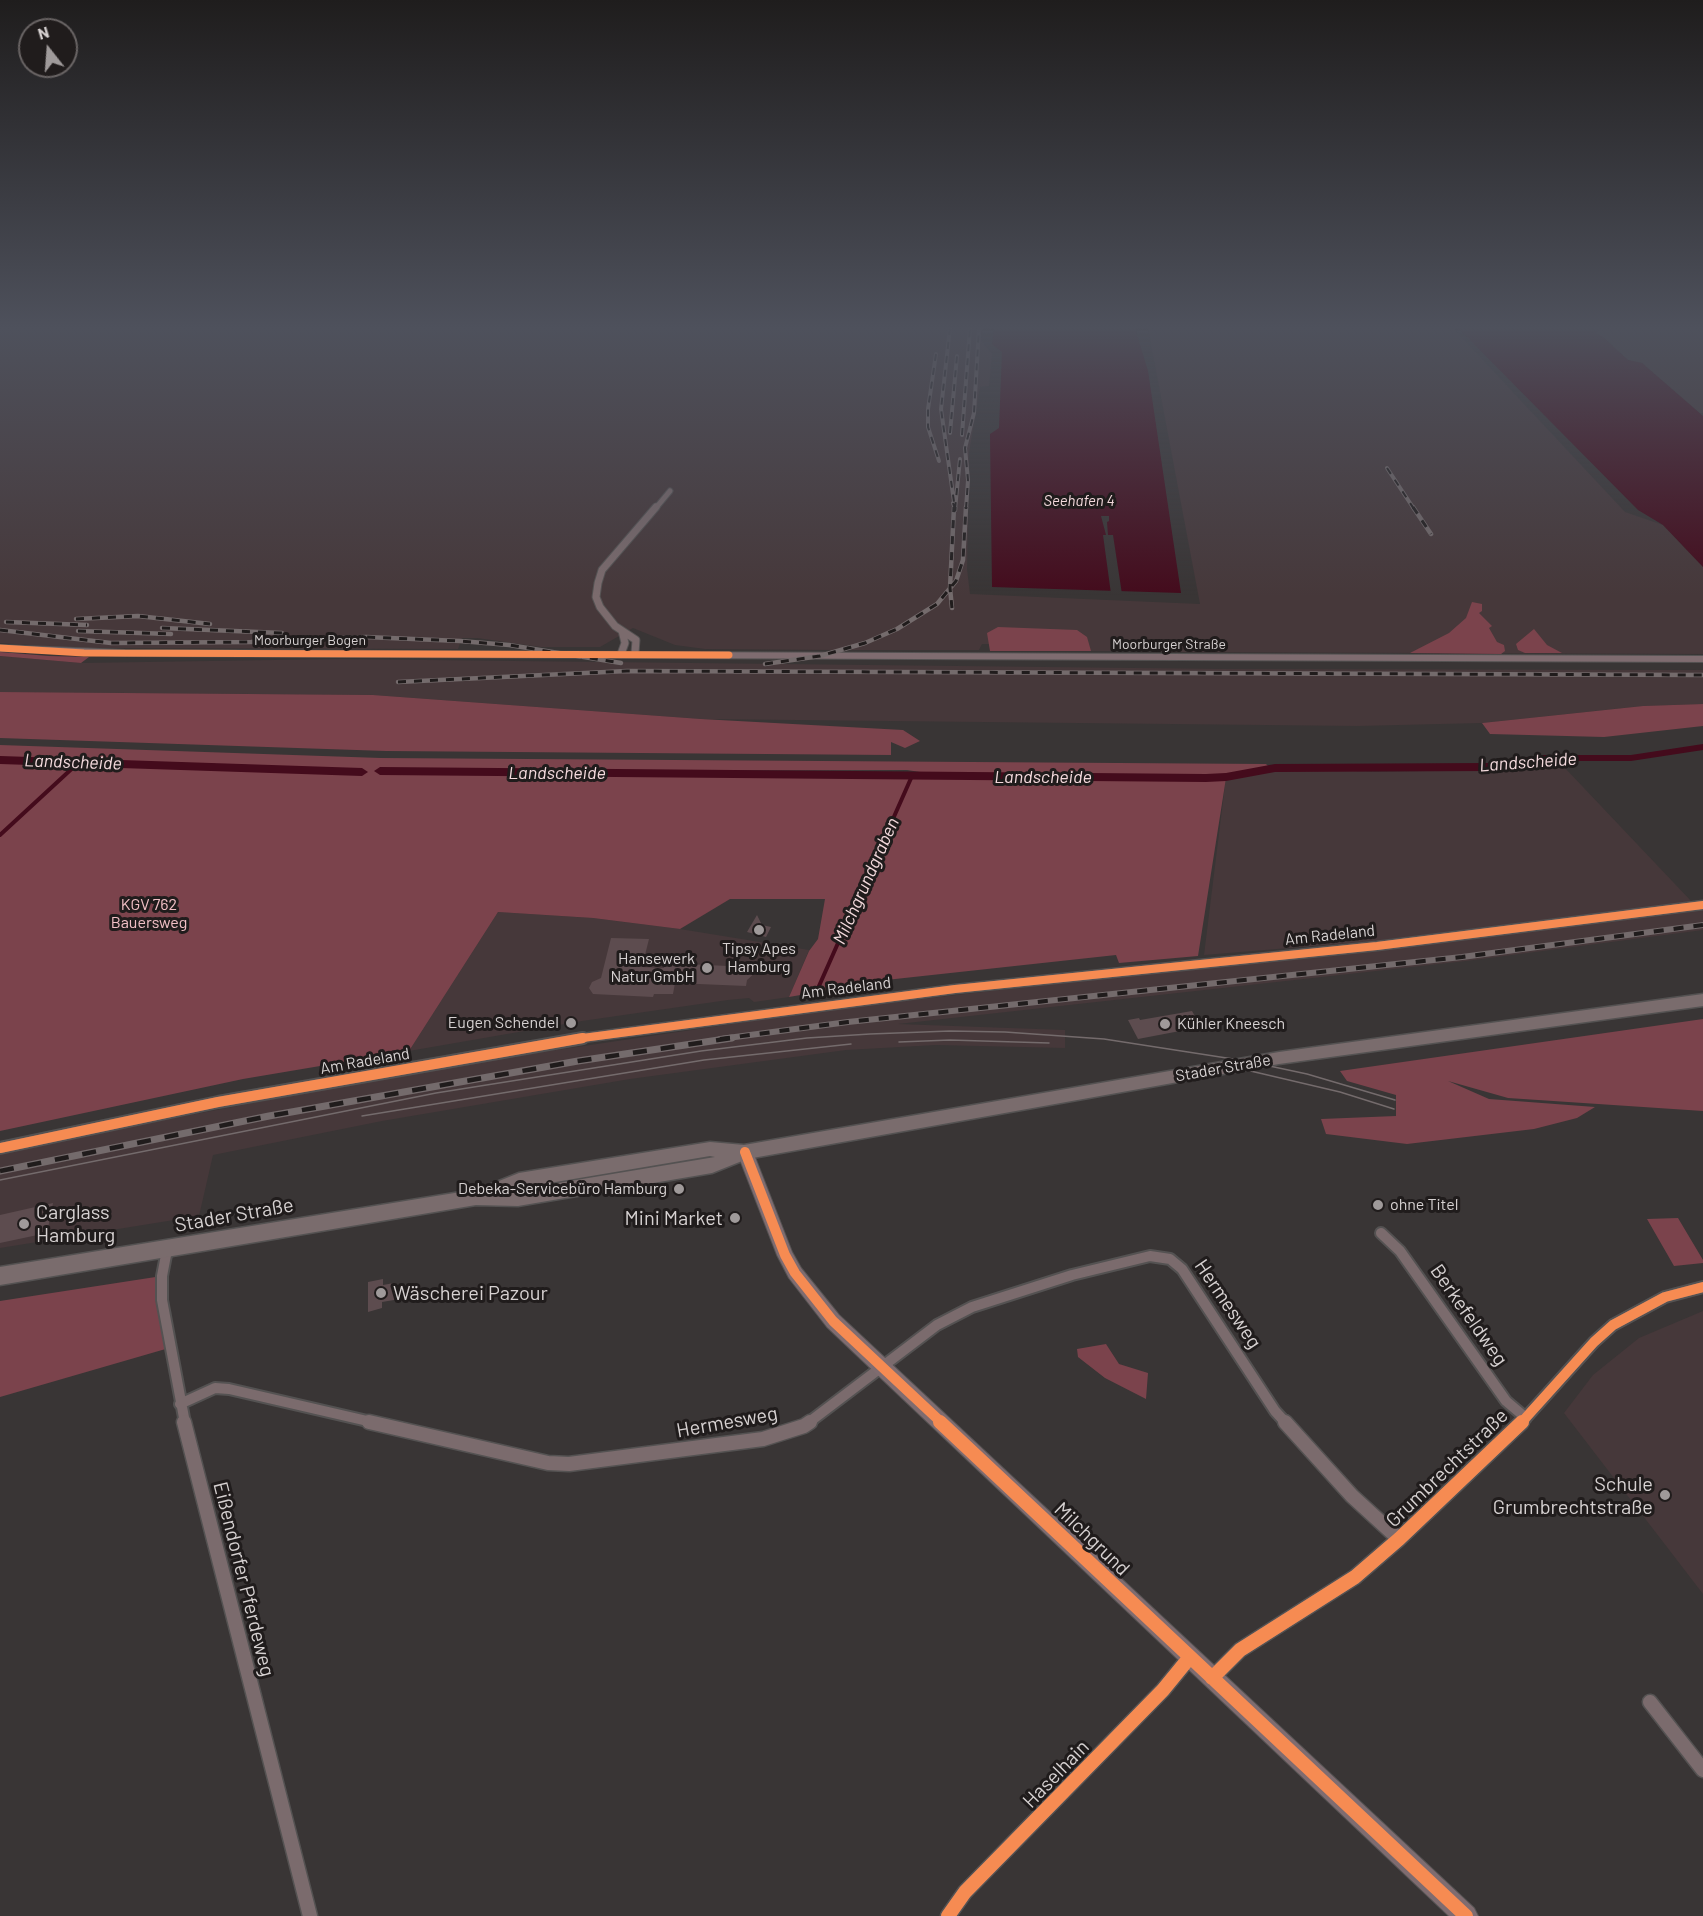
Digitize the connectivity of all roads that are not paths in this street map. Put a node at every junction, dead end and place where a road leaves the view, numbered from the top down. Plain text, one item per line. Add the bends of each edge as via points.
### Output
1 (670, 491) dead end
2 (622, 631) junction
3 (0, 648) edge
4 (621, 654) junction
5 (635, 654) junction
6 (1703, 659) edge
7 (1703, 905) edge
8 (1703, 1000) edge
9 (0, 1148) edge
10 (745, 1152) junction
11 (1381, 1233) dead end
12 (167, 1250) junction
13 (0, 1276) edge
14 (1703, 1287) edge
15 (884, 1366) junction
16 (180, 1404) junction
17 (1526, 1418) junction
18 (1399, 1539) junction
19 (1190, 1657) junction
20 (1212, 1678) junction
21 (1650, 1702) dead end
22 (1703, 1770) edge
23 (310, 1916) edge
24 (948, 1916) edge
25 (1466, 1916) edge

1 - 2 street via 600,577 597,602
2 - 4 street via 625,643
2 - 5 street via 636,640
3 - 4 main road, Moorburger Bogen via 84,653
4 - 5 main road, Moorburger Straße
5 - 6 main road, Moorburger Straße
7 - 9 street, Am Radeland via 1377,946 955,989 599,1035 218,1102
8 - 10 main road, Stader Straße via 1279,1058
10 - 12 main road, Stader Straße via 712,1166 518,1198 476,1197
10 - 15 main road, Milchgrund via 795,1273 833,1321
11 - 17 street, Berkefeldweg via 1400,1251 1506,1401
12 - 13 main road, Stader Straße
12 - 16 street, Eißendorfer Pferdeweg via 161,1293
14 - 17 street, Grumbrechtstraße via 1665,1297 1614,1325
15 - 16 street, Hermesweg via 812,1421 784,1434 569,1464 548,1463 229,1389 215,1388
15 - 18 street, Hermesweg via 937,1325 972,1307 1138,1257 1170,1259 1190,1278 1275,1411 1352,1496
15 - 19 main road, Milchgrund
16 - 23 street, Eißendorfer Pferdeweg
17 - 18 street, Grumbrechtstraße
18 - 20 street, Grumbrechtstraße via 1355,1577 1240,1650
19 - 20 main road, Milchgrund
19 - 24 street, Haselhain via 1163,1690 965,1893
20 - 25 main road, Milchgrund
21 - 22 street

